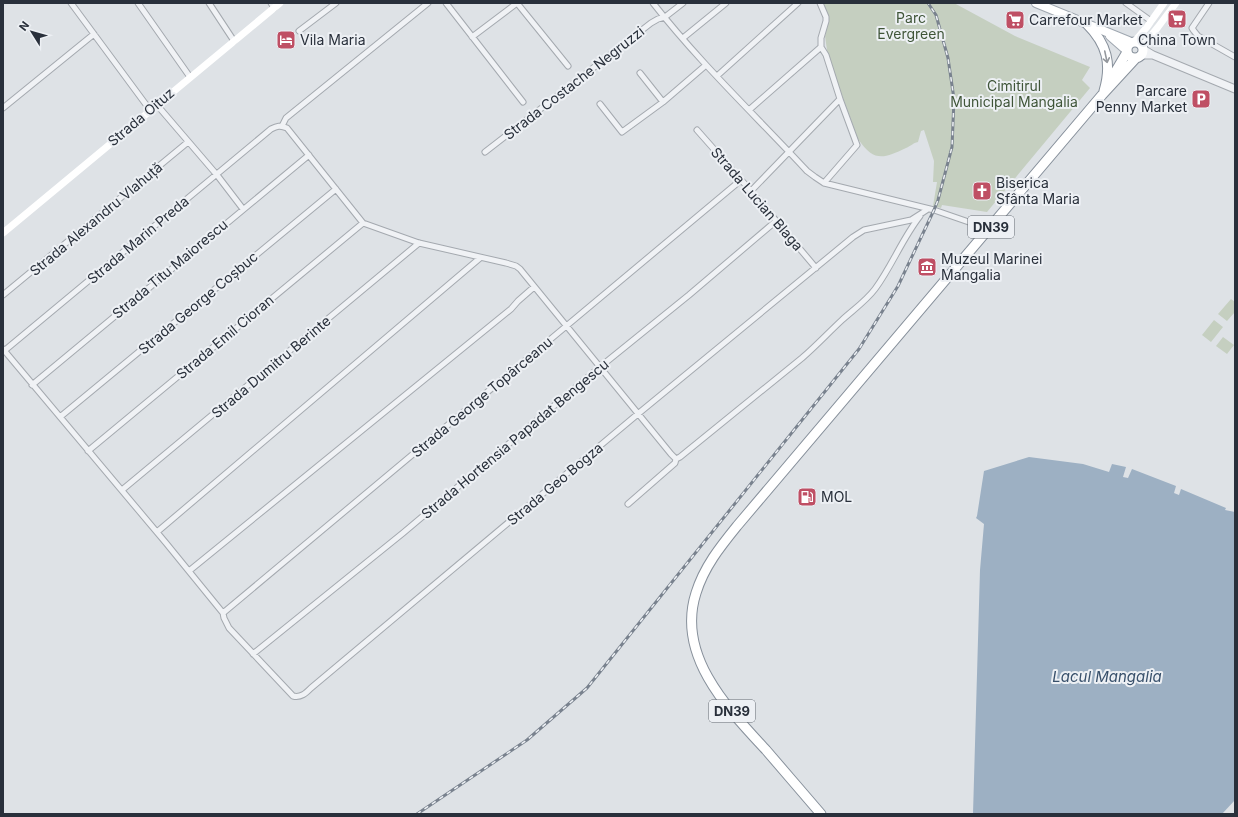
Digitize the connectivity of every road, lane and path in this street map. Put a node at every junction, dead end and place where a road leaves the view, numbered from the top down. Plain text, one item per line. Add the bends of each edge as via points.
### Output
1 (71, 3) edge
2 (138, 3) edge
3 (209, 3) edge
4 (280, 3) edge
5 (336, 3) edge
6 (428, 3) edge
7 (446, 3) edge
8 (517, 3) edge
9 (653, 3) edge
10 (683, 3) edge
11 (726, 3) edge
12 (798, 3) edge
13 (820, 3) edge
14 (1036, 3) edge
15 (1126, 3) edge
16 (1164, 3) edge
17 (1176, 3) edge
18 (1209, 3) edge
19 (272, 5) edge
20 (665, 17) junction
21 (1151, 21) junction
22 (1087, 24) junction
23 (299, 31) dead end
24 (94, 34) junction
25 (472, 37) junction
26 (683, 38) junction
27 (234, 41) junction
28 (821, 47) junction
29 (1135, 49) junction
30 (1235, 58) edge
31 (706, 64) junction
32 (568, 66) dead end
33 (640, 73) dead end
34 (717, 76) junction
35 (190, 77) junction
36 (1235, 89) edge
37 (1102, 94) junction
38 (840, 100) junction
39 (523, 102) dead end
40 (663, 102) junction
41 (157, 104) junction
42 (600, 104) dead end
43 (3, 108) edge
44 (150, 110) junction
45 (748, 110) junction
46 (282, 126) junction
47 (697, 130) dead end
48 (188, 142) junction
49 (484, 152) dead end
50 (789, 152) junction
51 (309, 155) junction
52 (217, 175) junction
53 (741, 180) junction
54 (824, 183) junction
55 (336, 189) junction
56 (751, 191) junction
57 (243, 208) junction
58 (928, 209) junction
59 (922, 213) junction
60 (776, 221) junction
61 (363, 223) junction
62 (989, 229) junction
63 (3, 232) edge
64 (419, 243) junction
65 (480, 258) junction
66 (816, 268) junction
67 (534, 287) junction
68 (3, 295) edge
69 (567, 326) junction
70 (4, 350) edge
71 (600, 367) junction
72 (32, 385) junction
73 (639, 413) junction
74 (60, 417) junction
75 (88, 451) junction
76 (676, 459) junction
77 (122, 490) junction
78 (628, 504) dead end
79 (157, 532) junction
80 (189, 572) junction
81 (223, 613) junction
82 (253, 654) junction
83 (822, 814) edge

1 - 24 street
2 - 35 street
3 - 27 street
4 - 19 main road, Strada Oituz
5 - 23 street
6 - 46 street via 286,118
7 - 25 street
8 - 25 street
8 - 32 street
9 - 20 street
10 - 20 street
11 - 26 street
12 - 34 street
13 - 28 street via 826,17
14 - 22 main road
15 - 21 street
16 - 21 main road
17 - 29 main road via 1158,27
18 - 30 street via 1192,28 1198,36
19 - 27 main road, Strada Oituz
20 - 26 street
20 - 49 street, Strada Costache Negruzzi via 651,24
21 - 29 main road
22 - 29 main road
22 -> 37 highway via 1095,32 1105,51 1108,69
24 - 43 street
24 - 44 street
25 - 39 street
26 - 31 street
27 - 35 main road, Strada Oituz
28 - 38 street via 826,55
28 - 45 street
29 - 36 street
29 - 37 highway, DN39
31 - 34 street
31 - 40 street
33 - 40 street
34 - 45 street
35 - 41 main road, Strada Oituz
37 - 62 highway, DN39
38 - 50 street
38 - 54 street via 857,145
40 - 42 street via 622,132
41 - 44 main road, Strada Oituz
41 - 48 street
44 - 63 main road, Strada Oituz
45 - 50 street
46 - 51 street
46 - 52 street, Strada Marin Preda via 271,129
47 - 53 street, Strada Lucian Blaga
48 - 52 street
48 - 68 street, Strada Alexandru Vlahuță
50 - 54 street via 807,171
50 - 56 street
51 - 55 street
51 - 57 street, Strada Titu Maiorescu
52 - 57 street
52 - 70 street, Strada Marin Preda
53 - 56 street, Strada Lucian Blaga
53 - 69 street, Strada George Topârceanu
54 - 58 street
55 - 61 street
55 - 74 street, Strada George Coșbuc
56 - 60 street, Strada Lucian Blaga
57 - 72 street, Strada Titu Maiorescu
58 - 59 street
58 - 62 street
59 - 66 street, Strada Geo Bogza via 911,220 864,230
59 - 76 street via 887,271 864,300 802,358
60 - 66 street, Strada Lucian Blaga
60 - 71 street, Strada Hortensia Papadat Bengescu
61 - 64 street
61 - 75 street, Strada Emil Cioran
62 - 83 highway, DN39 via 723,543 701,577 695,594 692,635 700,663 707,676 742,724
64 - 65 street
64 - 77 street, Strada Dumitru Berinte
65 - 67 street via 516,266
65 - 79 street
66 - 73 street, Strada Geo Bogza
67 - 69 street
67 - 80 street via 511,309
69 - 71 street
69 - 81 street, Strada George Topârceanu
70 - 72 street
71 - 73 street
71 - 82 street, Strada Hortensia Papadat Bengescu
72 - 74 street
73 - 76 street
73 - 82 street, Strada Geo Bogza via 302,696 293,696
74 - 75 street
75 - 77 street
76 - 78 street via 675,463
77 - 79 street
79 - 80 street
80 - 81 street
81 - 82 street via 229,628

